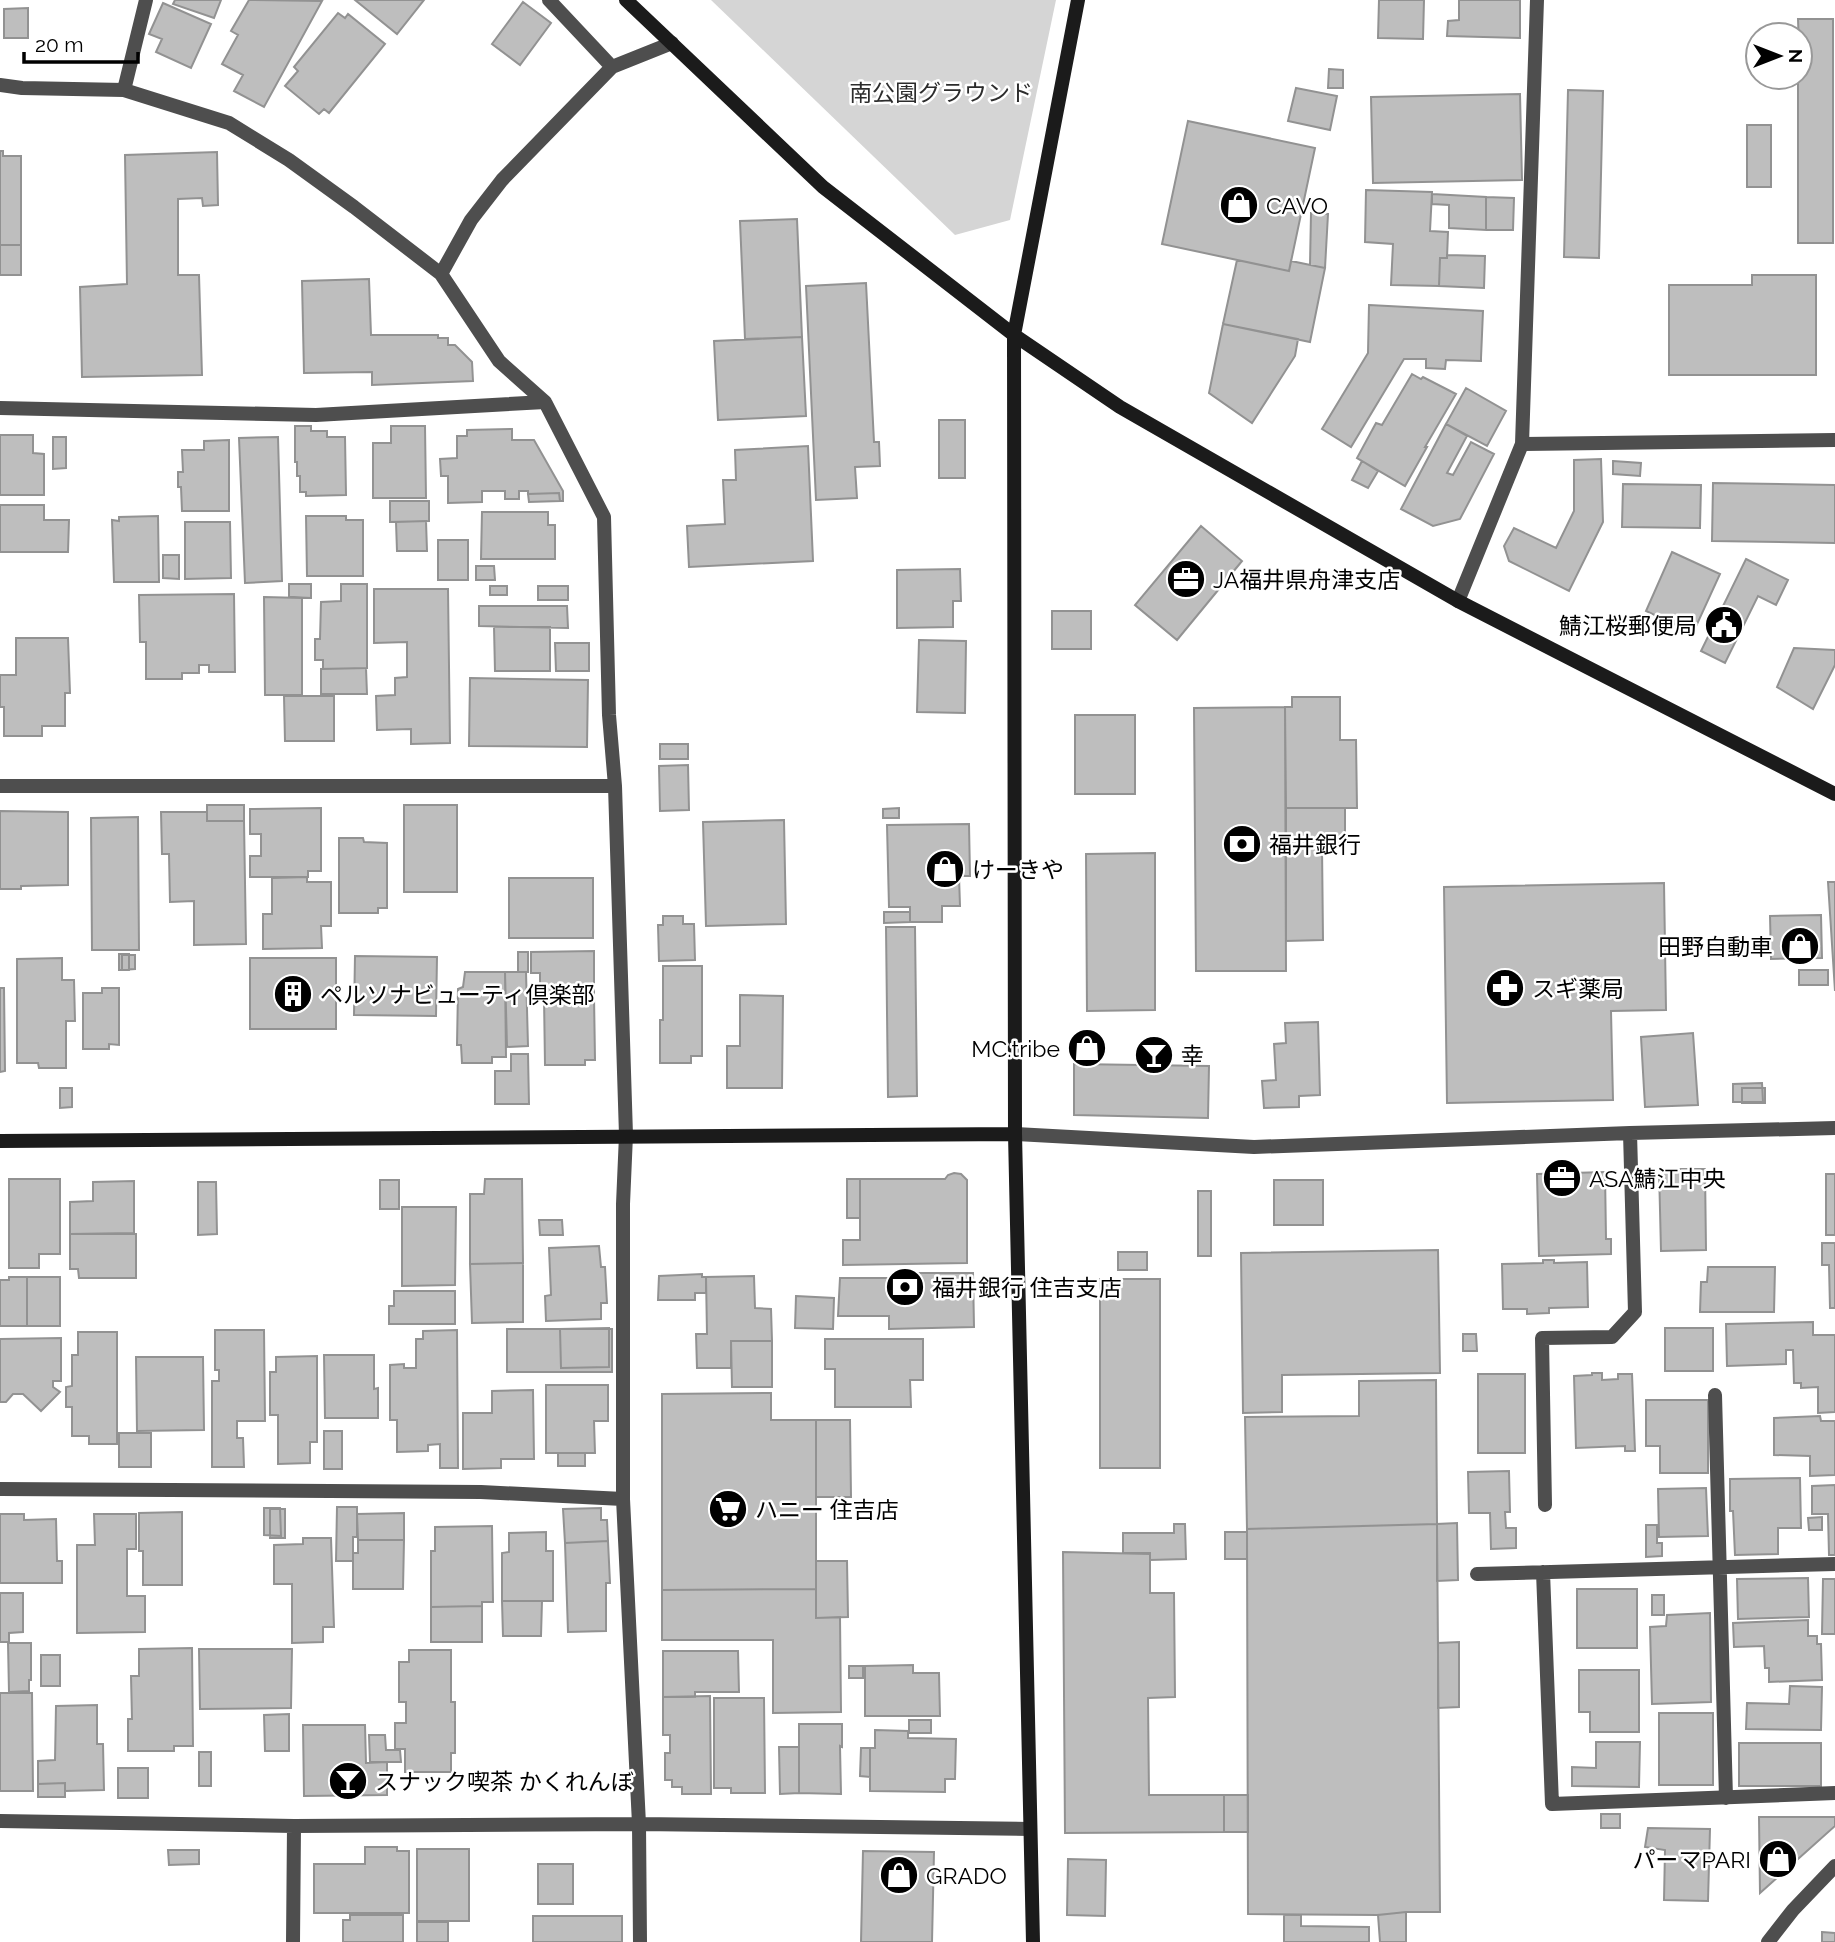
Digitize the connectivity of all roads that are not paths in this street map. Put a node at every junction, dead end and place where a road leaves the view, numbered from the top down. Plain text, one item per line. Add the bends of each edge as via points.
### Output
1 (146, 0) edge
2 (549, 0) edge
3 (626, 0) edge
4 (1078, 0) edge
5 (1538, 0) edge
6 (672, 43) junction
7 (612, 67) junction
8 (0, 85) edge
9 (124, 90) junction
10 (441, 274) junction
11 (1014, 335) junction
12 (545, 402) junction
13 (0, 408) edge
14 (1835, 440) edge
15 (1521, 444) junction
16 (1458, 601) junction
17 (0, 786) edge
18 (615, 786) junction
19 (1835, 794) edge
20 (1835, 1128) edge
21 (1630, 1133) junction
22 (1015, 1134) junction
23 (626, 1135) junction
24 (0, 1141) edge
25 (1715, 1395) dead end
26 (0, 1489) edge
27 (623, 1499) junction
28 (1545, 1505) dead end
29 (1835, 1564) edge
30 (1719, 1567) junction
31 (1543, 1572) junction
32 (1478, 1574) dead end
33 (1835, 1793) edge
34 (1726, 1798) junction
35 (0, 1821) edge
36 (639, 1824) junction
37 (294, 1826) junction
38 (1030, 1829) junction
39 (1835, 1867) edge
40 (293, 1942) edge
41 (640, 1942) edge
42 (1033, 1942) edge
43 (1768, 1942) edge

1 - 9 street
2 - 7 street
3 - 6 street
4 - 11 street
5 - 15 street
6 - 7 street
6 - 11 street via 823,187
7 - 10 street via 502,180 471,220
8 - 9 street
9 - 10 street via 229,122 289,160
10 - 12 street via 499,361
11 - 16 street via 1119,407
11 - 22 street
12 - 13 street via 316,415
12 - 18 street via 604,517
14 - 15 street
15 - 16 street
16 - 19 street
17 - 18 street
18 - 23 street
20 - 21 street
21 - 22 street via 1254,1147
21 - 28 street via 1635,1312 1612,1337 1542,1338
22 - 23 street
22 - 38 street
23 - 24 street
23 - 27 street
25 - 30 street
26 - 27 street via 481,1492
27 - 36 street
29 - 30 street
30 - 31 street
30 - 34 street
31 - 32 street
31 - 34 street via 1552,1804
33 - 34 street
35 - 37 street
36 - 37 street
36 - 38 street
36 - 41 street
37 - 40 street
38 - 42 street
39 - 43 street

